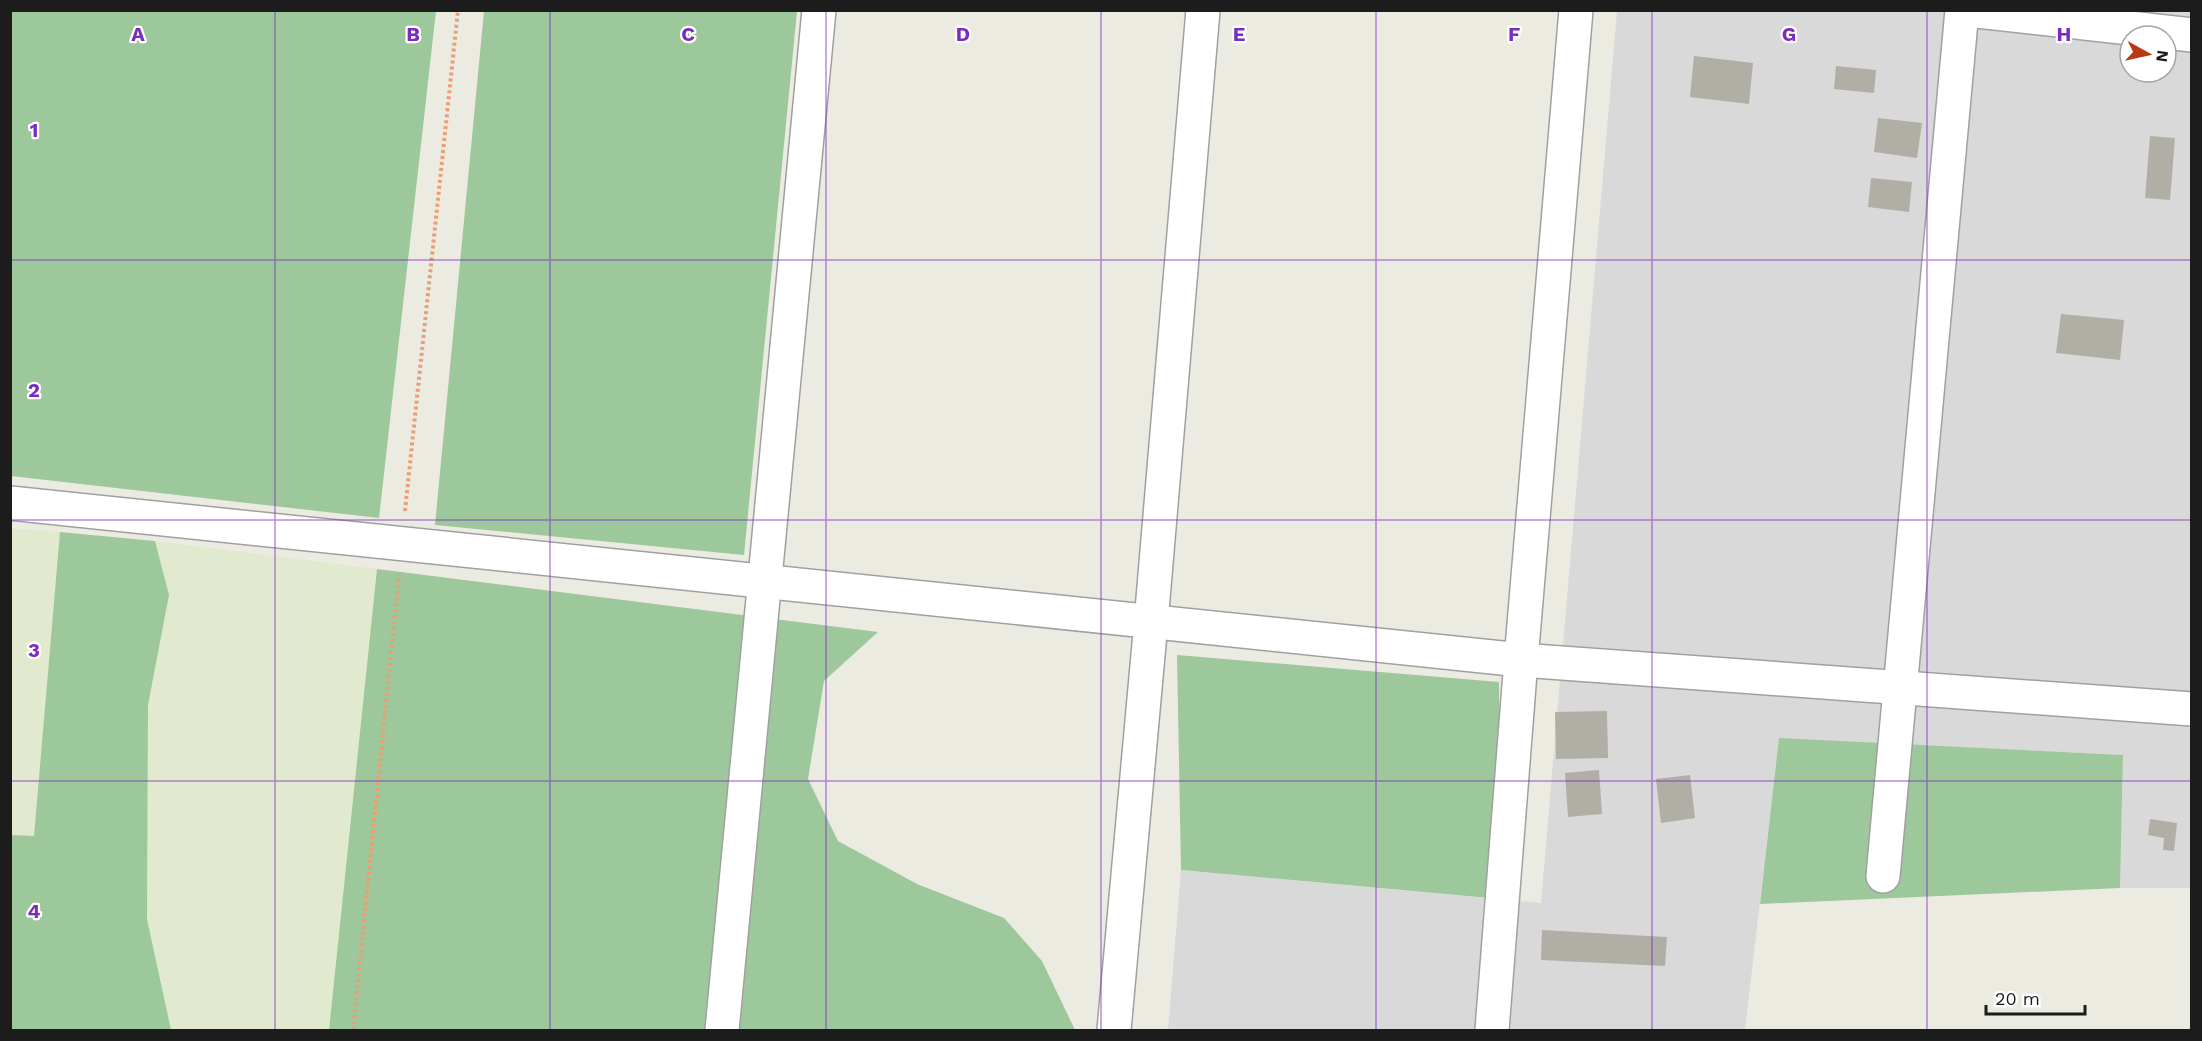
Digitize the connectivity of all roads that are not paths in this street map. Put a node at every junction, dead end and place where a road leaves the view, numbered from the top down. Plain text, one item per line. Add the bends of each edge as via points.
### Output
1 (819, 10) edge
2 (1203, 10) edge
3 (1576, 10) edge
4 (1962, 10) edge
5 (1968, 10) edge
6 (2192, 35) edge
7 (10, 503) edge
8 (765, 581) junction
9 (1151, 622) junction
10 (1521, 660) junction
11 (1899, 688) junction
12 (2192, 709) edge
13 (1883, 876) dead end
14 (722, 1030) edge
15 (1114, 1030) edge
16 (1492, 1030) edge

1 - 8 street
2 - 9 street
3 - 10 street
4 - 11 street
5 - 6 street
7 - 8 street
8 - 9 street
8 - 14 street
9 - 10 street
9 - 15 street
10 - 11 street
10 - 16 street
11 - 12 street
11 - 13 street

